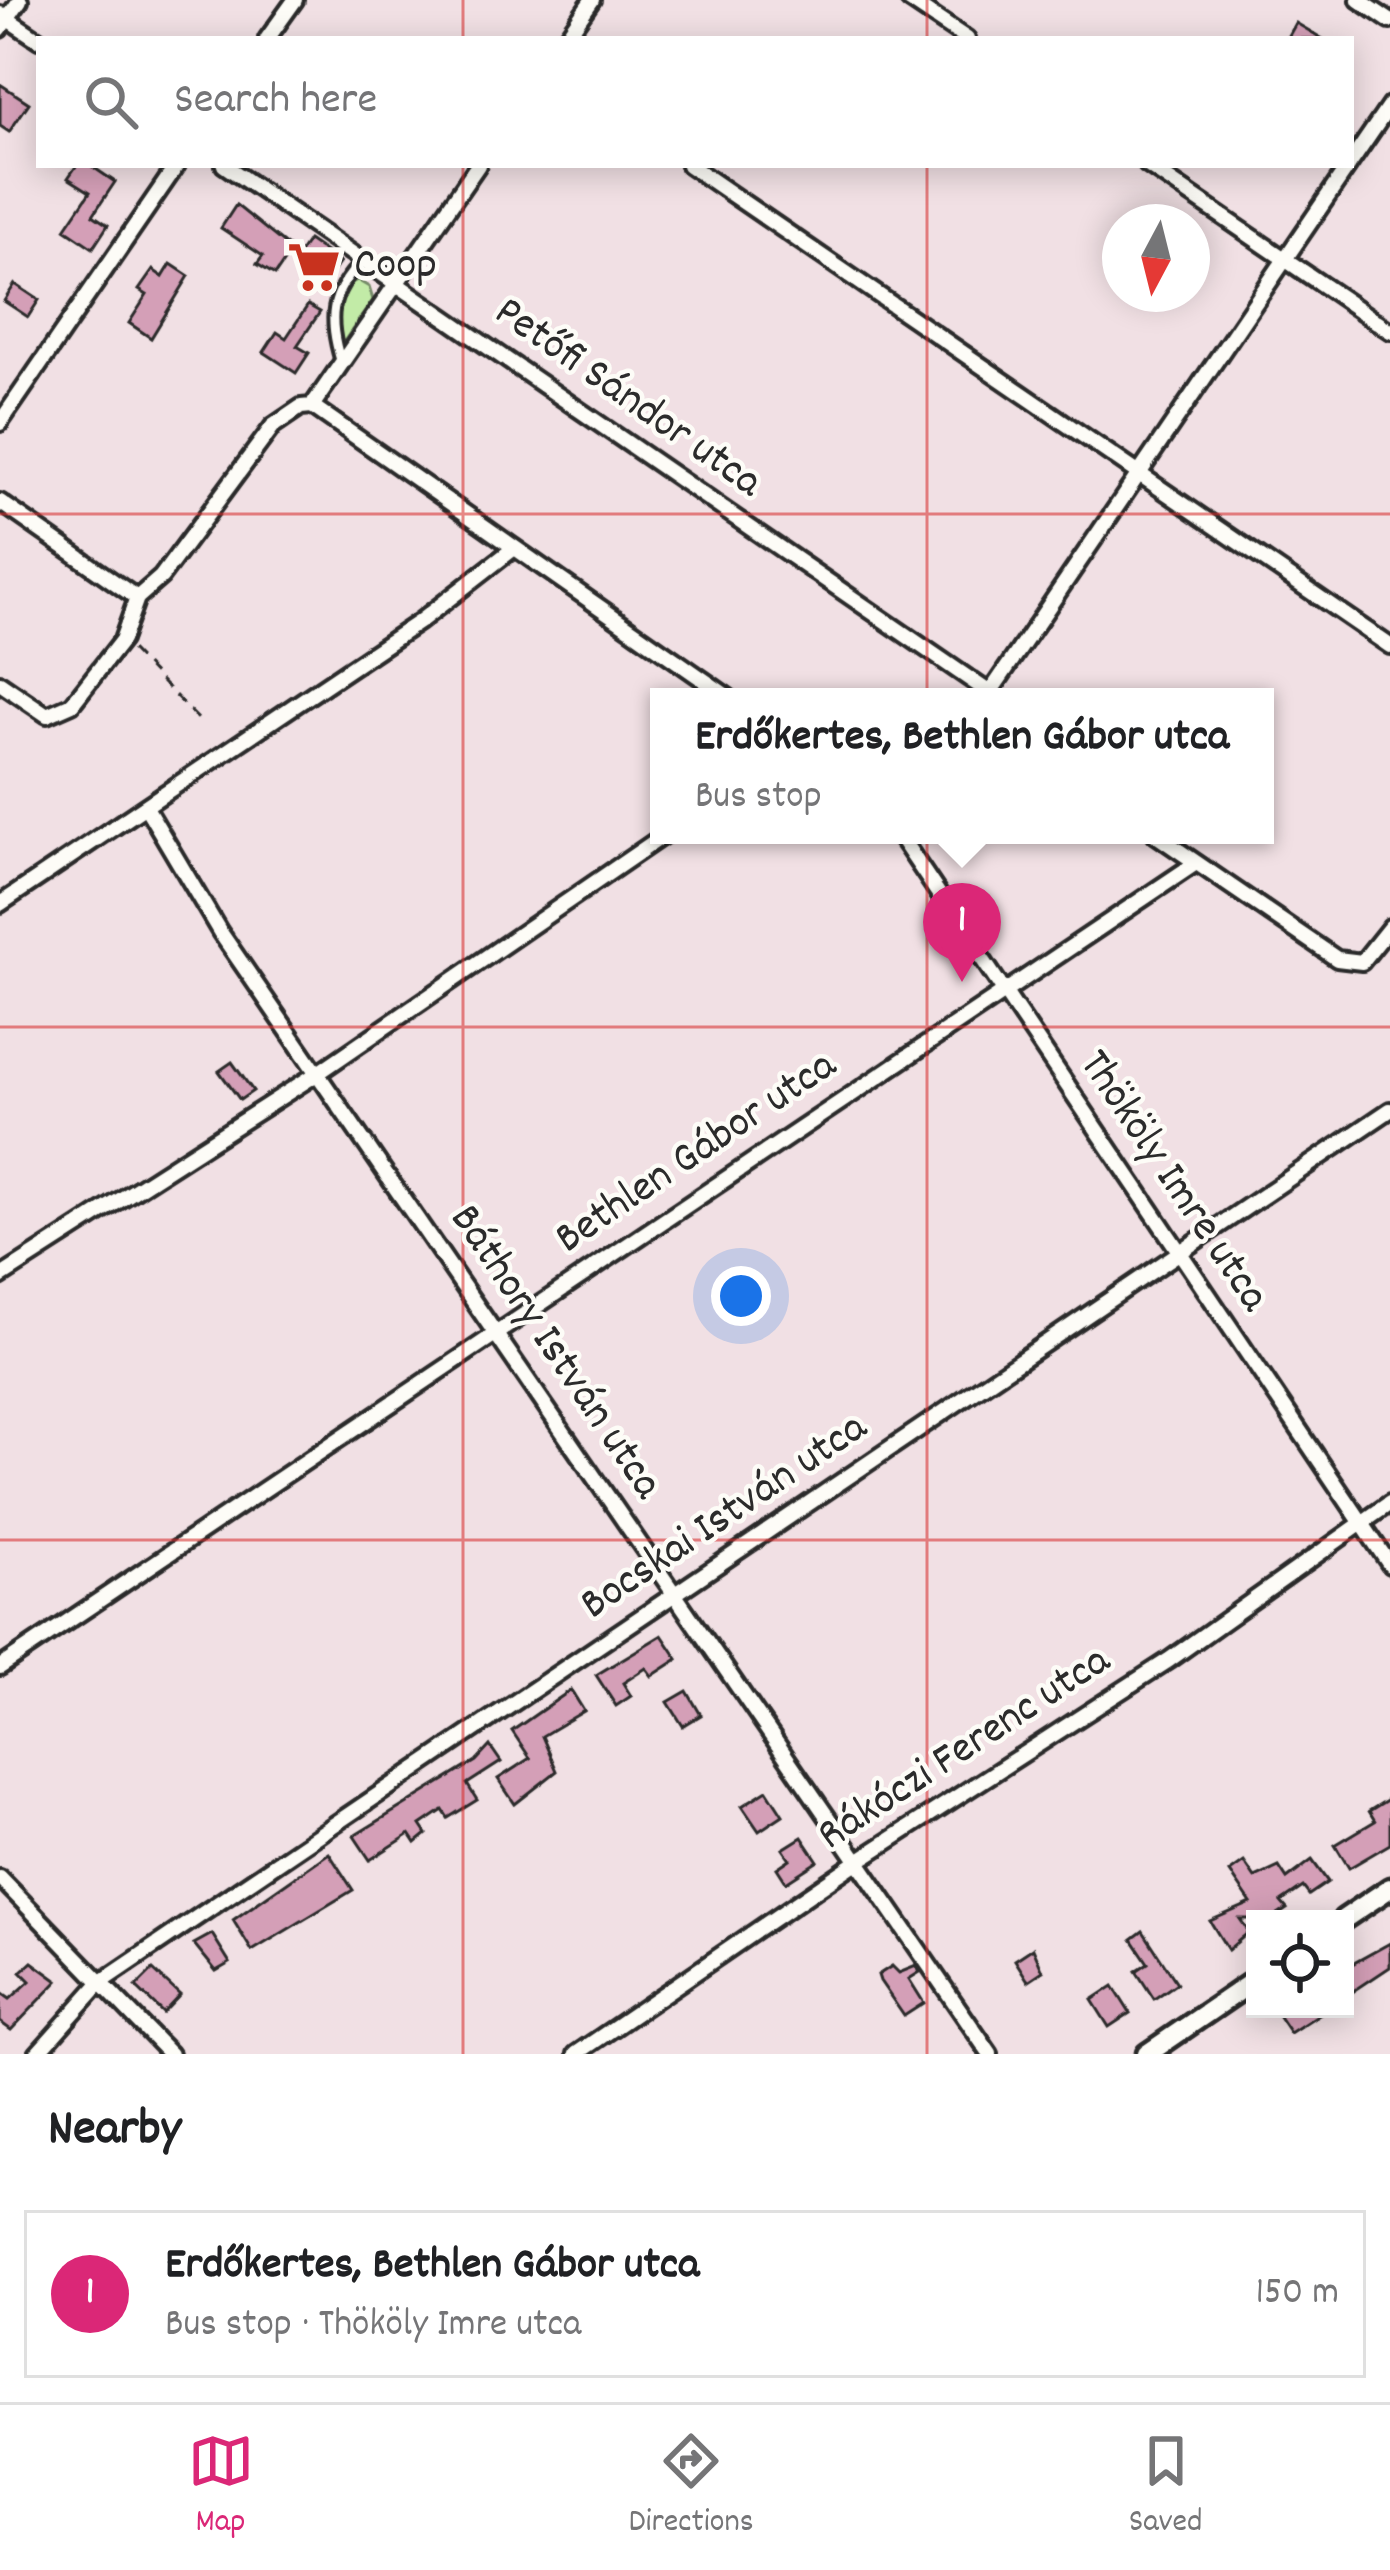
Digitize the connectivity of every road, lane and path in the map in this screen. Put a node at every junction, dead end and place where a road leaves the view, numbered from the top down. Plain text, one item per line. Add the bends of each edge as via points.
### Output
1 (20, 0) edge
2 (295, 0) edge
3 (592, 0) edge
4 (909, 0) edge
5 (1359, 0) edge
6 (2, 20) edge
7 (1390, 21) edge
8 (269, 36) edge
9 (567, 36) edge
10 (963, 36) edge
11 (36, 38) edge
12 (1390, 105) edge
13 (1354, 157) edge
14 (175, 168) edge
15 (228, 168) edge
16 (476, 168) edge
17 (693, 168) edge
18 (1152, 168) edge
19 (1347, 168) edge
20 (1284, 258) junction
21 (362, 261) junction
22 (397, 285) junction
23 (1390, 331) edge
24 (341, 364) junction
25 (312, 406) junction
26 (0, 422) edge
27 (1141, 473) junction
28 (0, 502) edge
29 (513, 549) junction
30 (137, 598) junction
31 (122, 640) junction
32 (1390, 646) edge
33 (0, 683) edge
34 (715, 688) edge
35 (978, 688) edge
36 (993, 688) edge
37 (204, 725) dead end
38 (146, 807) junction
39 (651, 844) edge
40 (905, 844) edge
41 (1169, 844) edge
42 (1196, 863) junction
43 (0, 904) edge
44 (1390, 927) edge
45 (1001, 992) junction
46 (318, 1073) junction
47 (1390, 1110) edge
48 (1177, 1256) junction
49 (0, 1277) edge
50 (498, 1333) junction
51 (1390, 1503) edge
52 (1361, 1522) junction
53 (1390, 1565) edge
54 (676, 1598) junction
55 (0, 1667) edge
56 (861, 1859) junction
57 (0, 1878) edge
58 (1390, 1888) edge
59 (1354, 1912) edge
60 (100, 1983) junction
61 (1246, 1986) edge
62 (37, 2054) edge
63 (170, 2054) edge
64 (576, 2054) edge
65 (990, 2054) edge
66 (1147, 2054) edge

1 - 6 street
2 - 8 street
3 - 9 street
4 - 10 street
5 - 7 street
6 - 11 street
12 - 13 street
14 - 26 street
15 - 21 street, Petőfi Sándor utca
16 - 22 street
17 - 27 street
18 - 20 street
19 - 20 street
20 - 23 street
20 - 27 street
21 - 22 street, Petőfi Sándor utca
21 - 24 lane via 335,295 331,329
22 - 24 street
22 - 35 street, Petőfi Sándor utca
24 - 25 street
25 - 29 street
25 - 30 street via 273,426
27 - 32 street
27 - 36 street
28 - 30 street
29 - 34 street
29 - 38 street
30 - 31 street
31 - 33 street via 60,713 35,710
31 - 37 path
38 - 43 street
38 - 46 street, Báthory István utca
39 - 46 street
40 - 45 street, Thököly Imre utca
41 - 42 street
42 - 44 street via 1337,959 1362,962
42 - 45 street, Bethlen Gábor utca
45 - 48 street, Thököly Imre utca
45 - 50 street, Bethlen Gábor utca
46 - 49 street
46 - 50 street, Báthory István utca
47 - 48 street, Bocskai István utca
48 - 52 street, Thököly Imre utca
48 - 54 street, Bocskai István utca
50 - 54 street, Báthory István utca
50 - 55 street, Bethlen Gábor utca
51 - 52 street, Rákóczi Ferenc utca
52 - 53 street, Thököly Imre utca
52 - 56 street, Rákóczi Ferenc utca via 1169,1660
54 - 56 street, Báthory István utca
54 - 60 street, Bocskai István utca
56 - 64 street, Rákóczi Ferenc utca
56 - 65 street, Báthory István utca
57 - 60 street
58 - 59 main road
60 - 62 street, Bocskai István utca
60 - 63 street
61 - 66 main road

